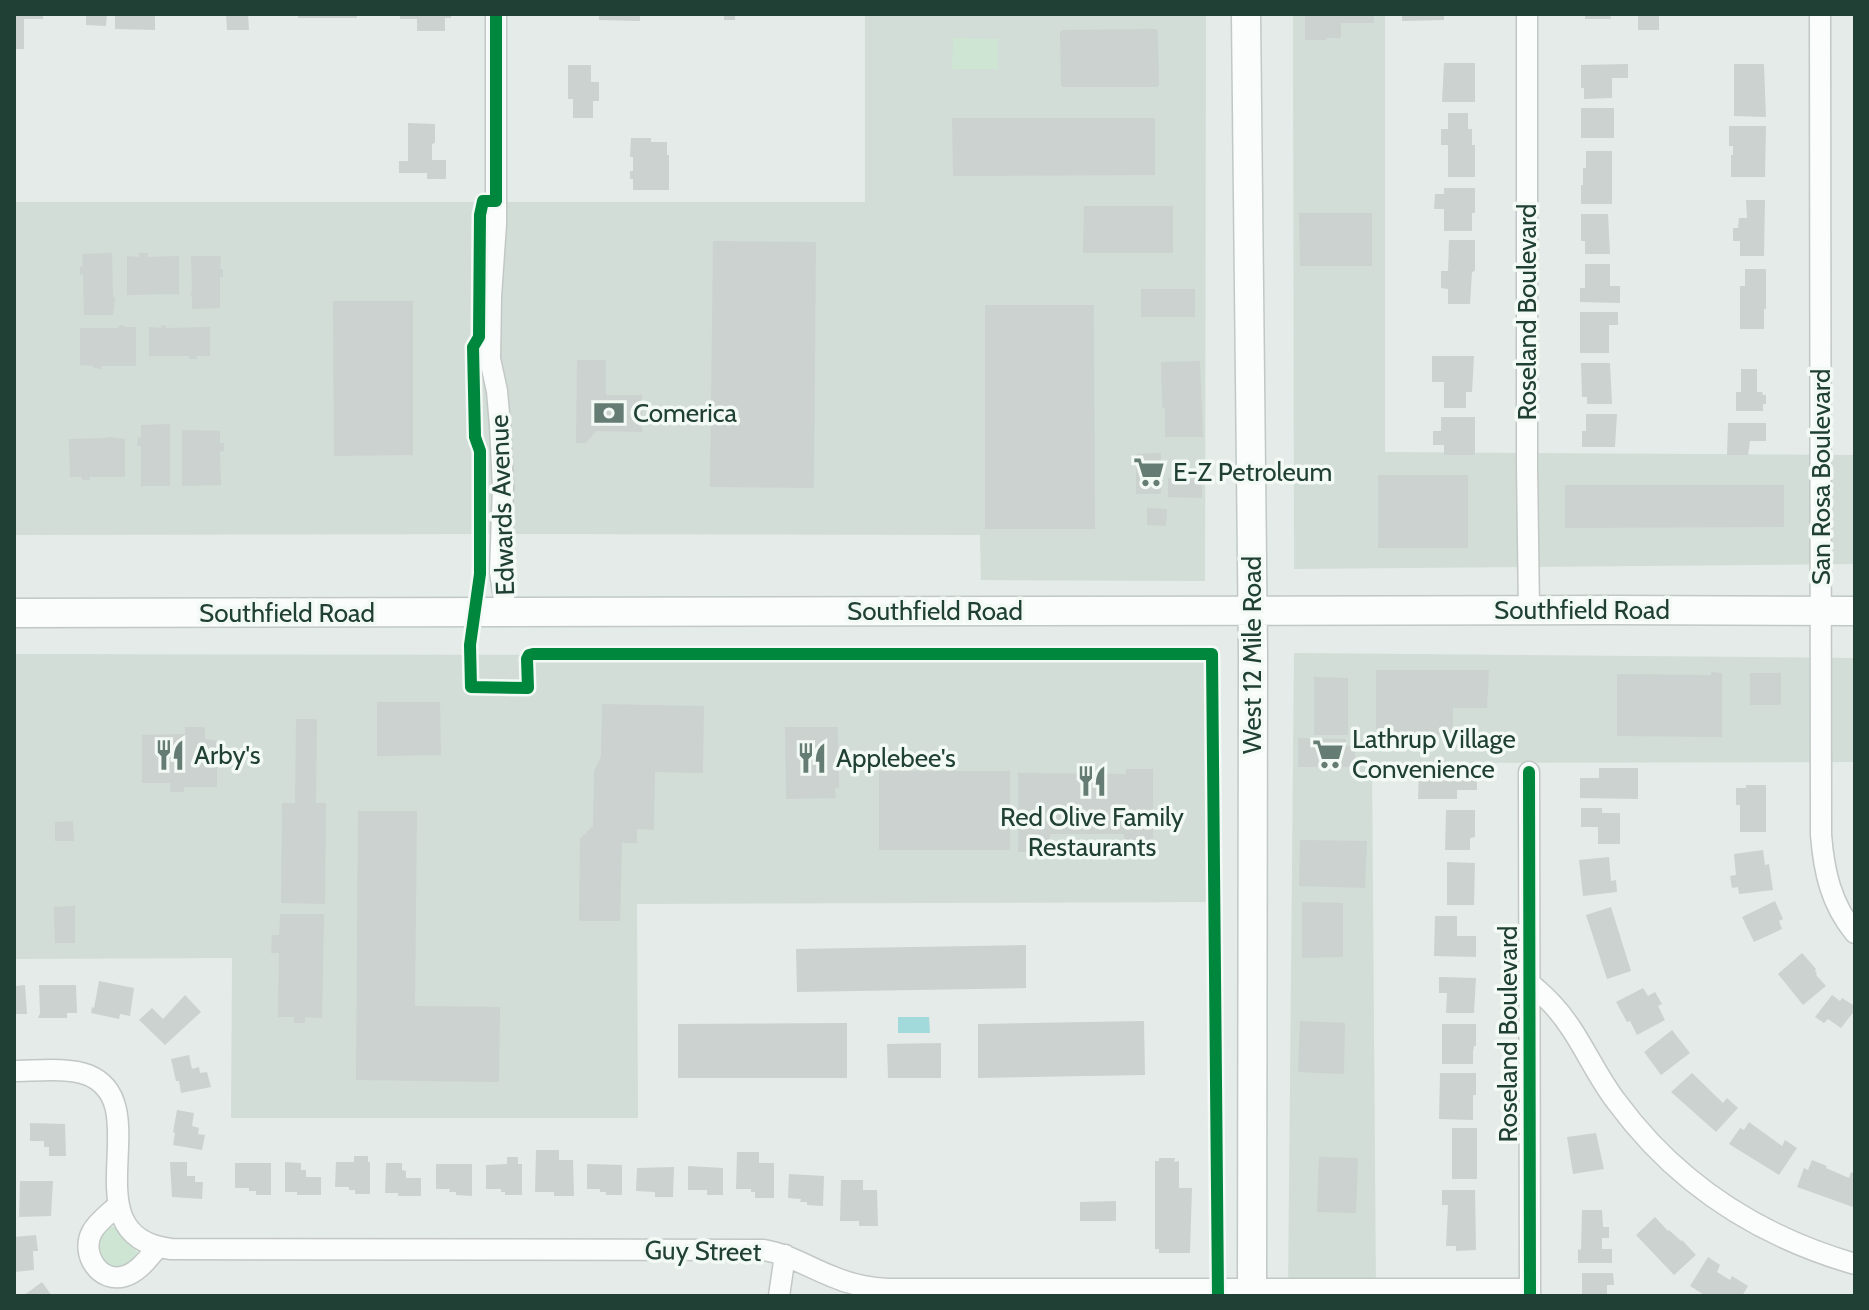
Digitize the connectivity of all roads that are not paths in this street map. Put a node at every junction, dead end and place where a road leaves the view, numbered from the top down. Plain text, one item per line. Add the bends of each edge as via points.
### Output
1 (496, 14) edge
2 (1246, 14) edge
3 (1527, 14) edge
4 (1820, 14) edge
5 (1529, 610) junction
6 (1252, 611) junction
7 (1822, 611) junction
8 (1855, 611) edge
9 (506, 612) junction
10 (14, 613) edge
11 (1529, 772) dead end
12 (1855, 933) edge
13 (1530, 983) junction
14 (14, 1071) edge
15 (118, 1205) junction
16 (158, 1247) junction
17 (785, 1255) junction
18 (1855, 1264) edge
19 (1003, 1292) edge
20 (1252, 1292) edge
21 (1530, 1292) edge
22 (779, 1296) edge

1 - 9 street, Edwards Avenue via 490,359 501,440 500,572
2 - 6 main road, West 12 Mile Road
3 - 5 street, Roseland Boulevard
4 - 7 street, San Rosa Boulevard
5 - 6 main road, Southfield Road
5 - 7 main road, Southfield Road
6 - 9 main road, Southfield Road
6 - 20 main road, West 12 Mile Road
7 - 8 main road, Southfield Road
7 - 12 street, San Rosa Boulevard via 1823,854 1829,887
9 - 10 main road, Southfield Road
11 - 13 street, Roseland Boulevard
13 - 18 street via 1553,1005 1615,1101 1683,1175 1782,1239
13 - 21 street, Roseland Boulevard
14 - 15 street via 90,1075 109,1094 117,1117
15 - 16 street via 128,1227
15 - 16 street via 89,1241 89,1257 99,1271 128,1275
16 - 17 street, Guy Street via 764,1250
17 - 19 street, Guy Street via 872,1288
17 - 22 street
19 - 20 street, Guy Street
20 - 21 street, Guy Street

